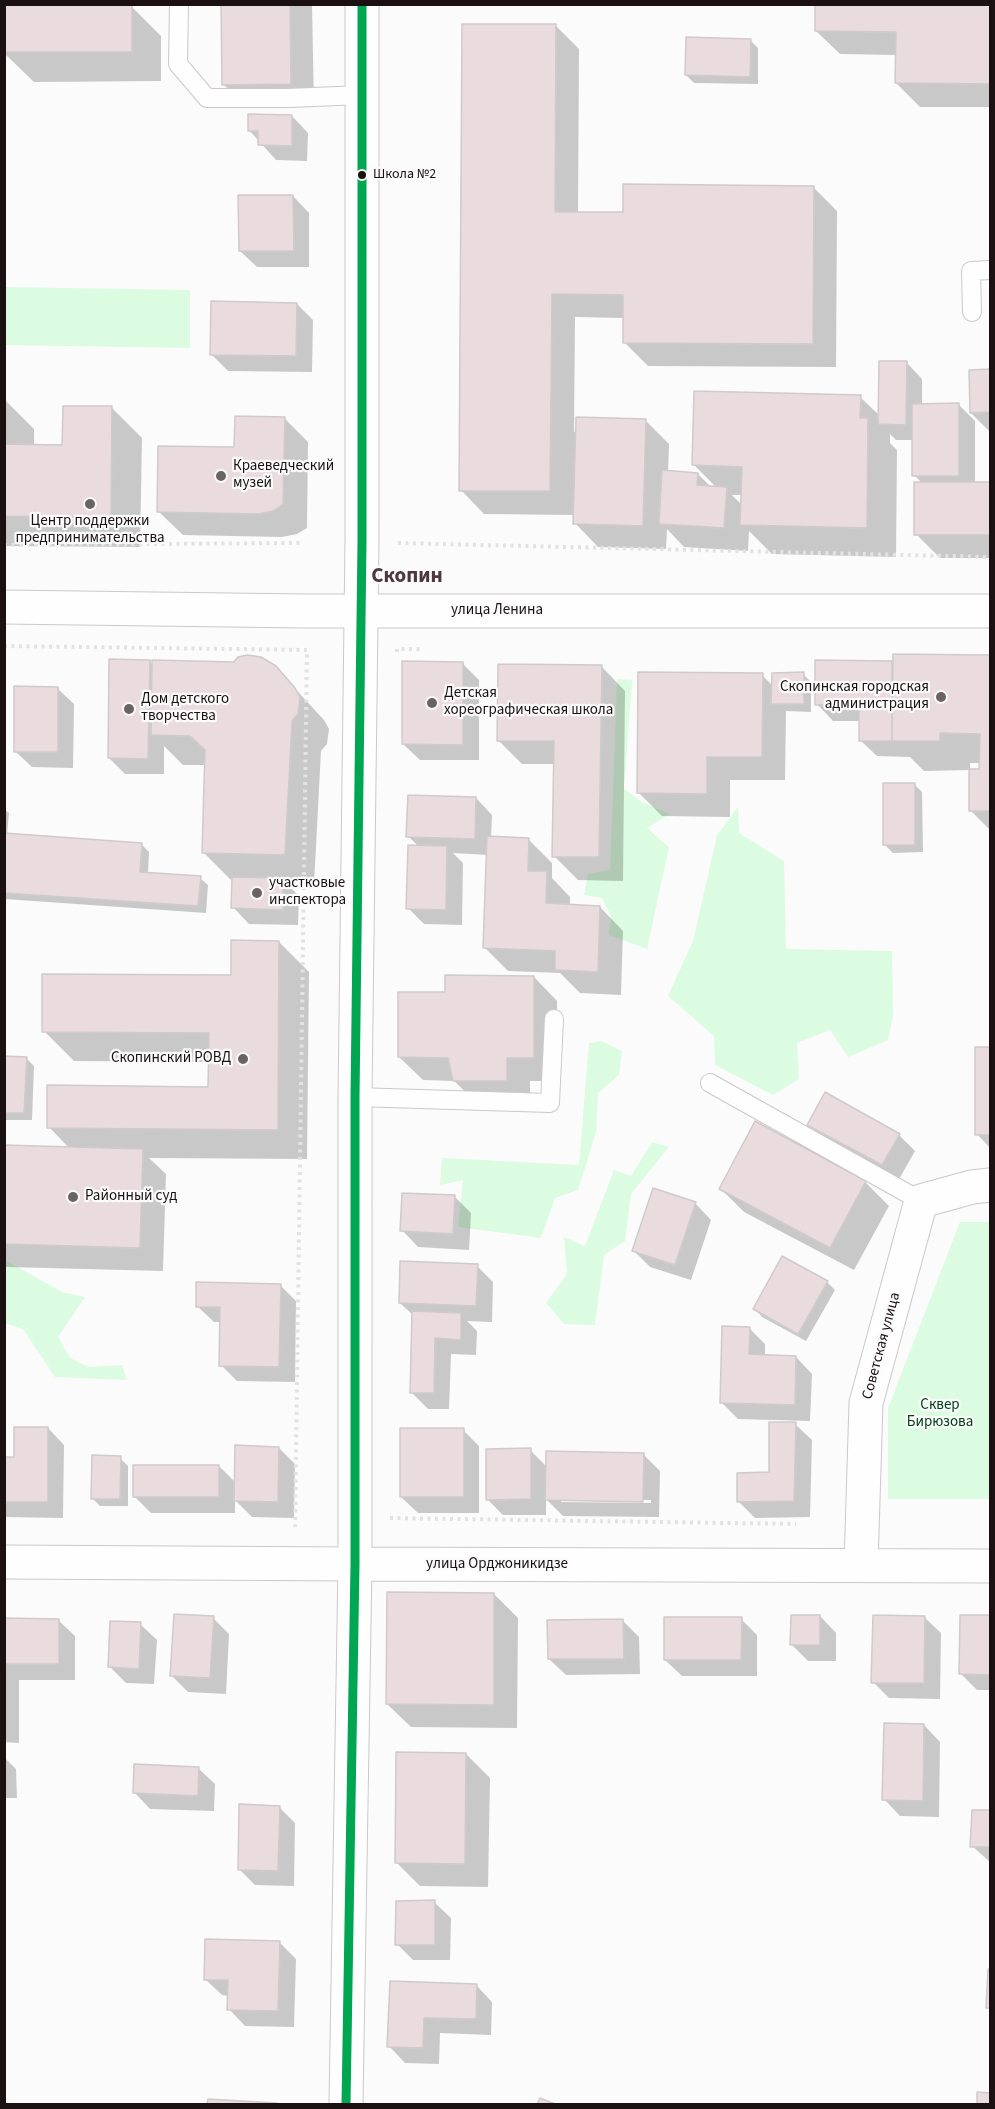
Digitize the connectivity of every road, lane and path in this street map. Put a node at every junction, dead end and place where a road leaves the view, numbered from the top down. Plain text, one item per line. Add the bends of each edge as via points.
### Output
1 (179, 4) edge
2 (363, 4) edge
3 (363, 95) junction
4 (990, 270) edge
5 (972, 312) dead end
6 (303, 543) dead end
7 (398, 543) dead end
8 (4, 545) edge
9 (990, 557) edge
10 (4, 607) edge
11 (361, 610) junction
12 (990, 611) edge
13 (4, 646) edge
14 (397, 649) dead end
15 (397, 661) dead end
16 (554, 1019) dead end
17 (710, 1083) dead end
18 (355, 1097) junction
19 (990, 1185) edge
20 (921, 1201) junction
21 (384, 1518) dead end
22 (796, 1524) dead end
23 (295, 1527) dead end
24 (4, 1562) edge
25 (355, 1564) junction
26 (861, 1565) junction
27 (990, 1566) edge
28 (346, 2104) edge

1 - 3 lane via 178,64 207,98
2 - 3 street
3 - 11 street
4 - 5 lane via 971,271
6 - 8 path
7 - 9 path
10 - 11 street, улица Ленина
11 - 12 street, улица Ленина
11 - 18 street
13 - 23 path via 307,650
14 - 15 path
16 - 18 lane via 550,1103
17 - 20 lane
18 - 25 street
19 - 20 street
20 - 26 street, Советская улица via 866,1403
21 - 22 path
24 - 25 street, улица Орджоникидзе
25 - 26 street, улица Орджоникидзе
25 - 28 street
26 - 27 street, улица Орджоникидзе

